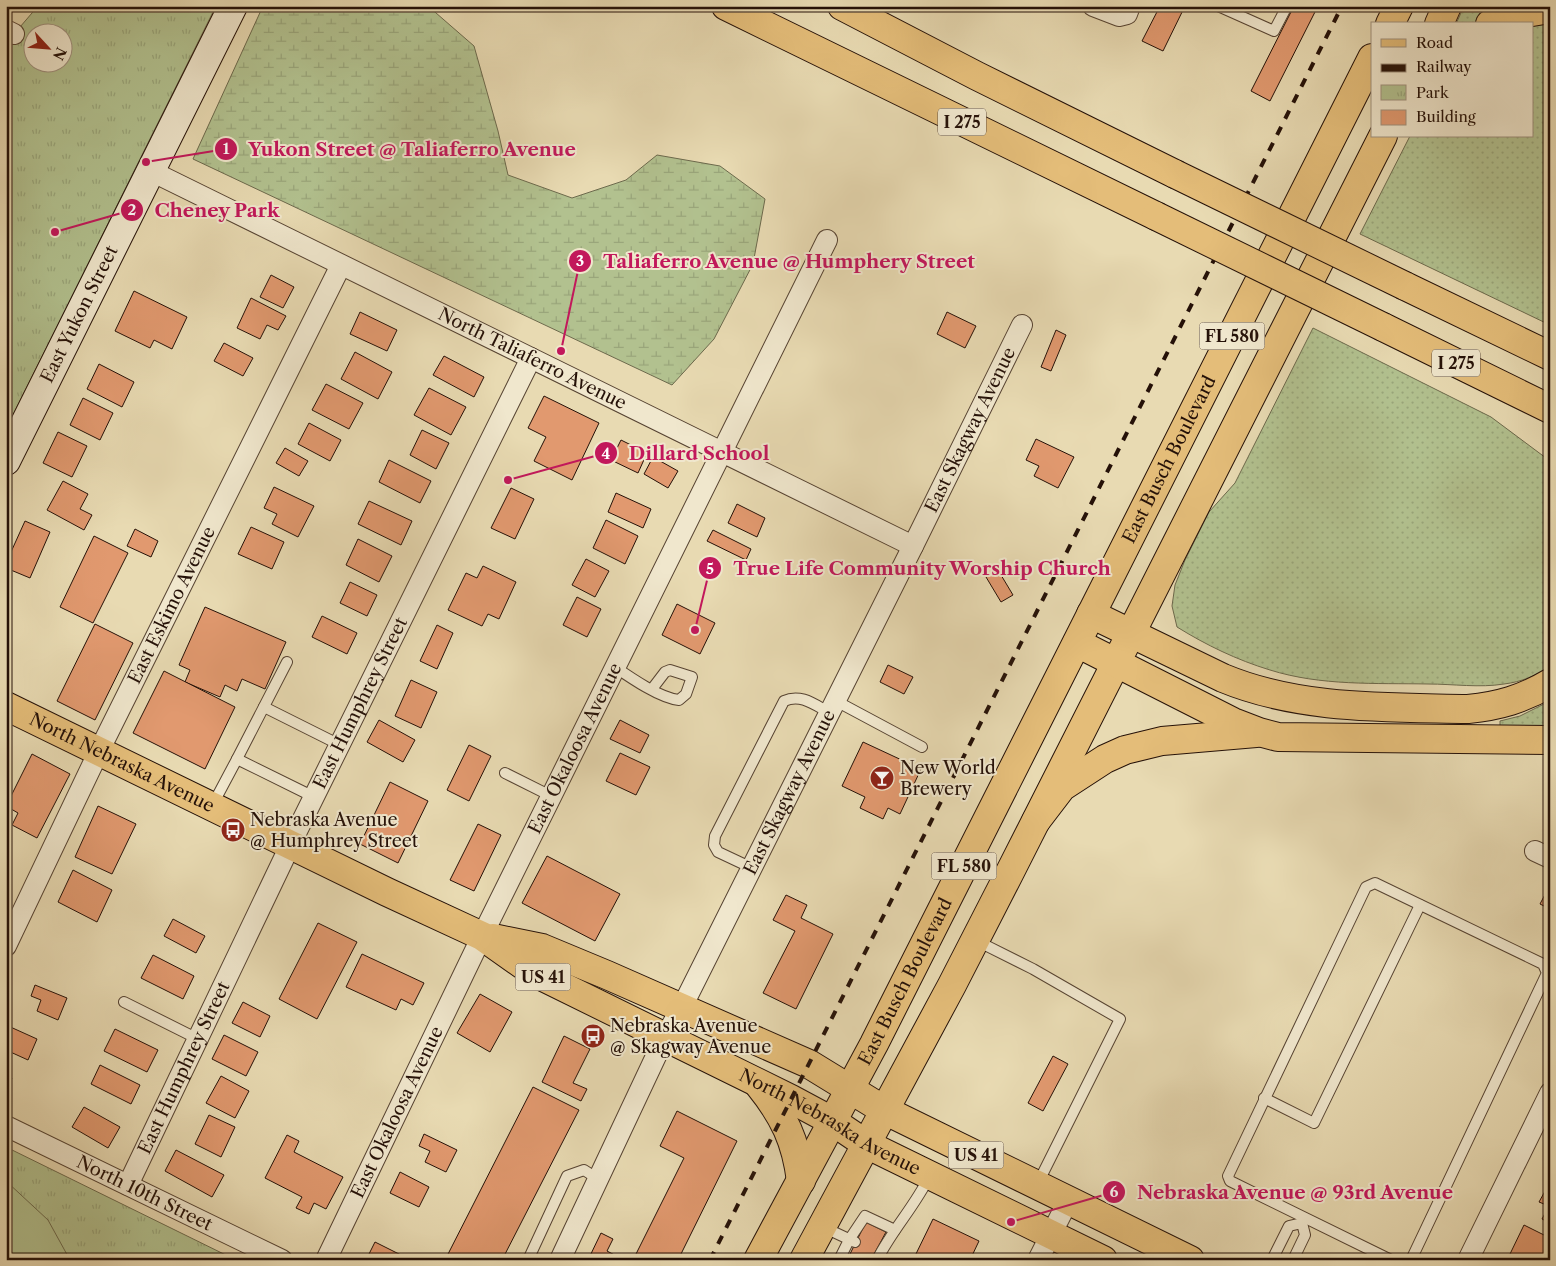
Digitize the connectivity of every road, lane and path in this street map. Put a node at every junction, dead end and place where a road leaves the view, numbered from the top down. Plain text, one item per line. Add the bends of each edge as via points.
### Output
1 (233, 6) edge
2 (726, 6) edge
3 (842, 6) edge
4 (1093, 6) edge
5 (1130, 6) edge
6 (1218, 6) edge
7 (1286, 6) edge
8 (1399, 6) edge
9 (1447, 6) edge
10 (1550, 9) edge
11 (1237, 10) edge
12 (1391, 22) edge
13 (1440, 22) edge
14 (1495, 22) edge
15 (1371, 60) edge
16 (1382, 138) edge
17 (151, 171) junction
18 (827, 240) dead end
19 (341, 265) junction
20 (1022, 325) dead end
21 (1545, 351) edge
22 (531, 358) junction
23 (1540, 404) edge
24 (1550, 426) edge
25 (723, 452) junction
26 (6, 461) edge
27 (914, 546) junction
28 (1091, 614) junction
29 (1131, 633) junction
30 (1077, 643) junction
31 (287, 662) dead end
32 (1116, 663) junction
33 (616, 667) junction
34 (1550, 683) edge
35 (652, 689) dead end
36 (6, 706) edge
37 (264, 707) junction
38 (833, 707) junction
39 (1259, 732) junction
40 (1550, 740) edge
41 (340, 744) junction
42 (922, 747) dead end
43 (99, 751) junction
44 (237, 759) junction
45 (505, 773) dead end
46 (551, 796) junction
47 (314, 797) junction
48 (212, 807) junction
49 (1036, 821) junction
50 (290, 845) junction
51 (752, 868) junction
52 (1420, 905) junction
53 (482, 936) junction
54 (975, 940) junction
55 (6, 946) edge
56 (124, 1002) dead end
57 (682, 1007) junction
58 (665, 1037) junction
59 (198, 1039) junction
60 (756, 1081) junction
61 (850, 1088) junction
62 (1550, 1093) edge
63 (1264, 1098) junction
64 (884, 1110) junction
65 (832, 1121) junction
66 (6, 1126) edge
67 (866, 1144) junction
68 (930, 1176) junction
69 (598, 1179) junction
70 (801, 1181) junction
71 (128, 1185) junction
72 (1037, 1186) junction
73 (1068, 1201) junction
74 (1304, 1220) junction
75 (822, 1226) junction
76 (894, 1230) junction
77 (1051, 1235) junction
78 (852, 1241) junction
79 (878, 1255) edge
80 (282, 1260) edge
81 (326, 1260) edge
82 (528, 1260) edge
83 (560, 1260) edge
84 (758, 1260) edge
85 (804, 1260) edge
86 (839, 1260) edge
87 (1038, 1260) edge
88 (1103, 1260) edge
89 (1190, 1260) edge
90 (1272, 1260) edge
91 (1293, 1260) edge
92 (1391, 1260) edge
93 (1411, 1260) edge
94 (1468, 1260) edge

1 - 17 street, East Yukon Street
2 - 23 main road, I 275, bridge
3 - 21 main road, I 275, bridge via 1175,174
4 - 5 street via 1119,16 1127,14
6 - 11 lane
7 - 11 lane via 1274,31
8 - 12 main road
9 - 13 main road
10 - 14 main road
15 - 28 main road, East Busch Boulevard / FL 580
16 - 29 main road, FL 580
17 - 19 street, North Taliaferro Avenue
17 - 26 street, East Yukon Street
18 - 25 street, East Okaloosa Avenue
19 - 22 street, North Taliaferro Avenue
19 - 43 street, East Eskimo Avenue
20 - 27 street, East Skagway Avenue
22 - 25 street, North Taliaferro Avenue
22 - 41 street, East Humphrey Street
23 - 24 main road
25 - 27 street, North Taliaferro Avenue
25 - 33 street, East Okaloosa Avenue
27 - 38 street, East Skagway Avenue
28 - 29 main road
28 - 30 main road, East Busch Boulevard / FL 580
29 - 32 main road, FL 580
29 - 34 main road via 1242,686 1314,702 1484,708 1518,700
30 - 32 main road
30 - 61 main road, East Busch Boulevard / FL 580
31 - 37 lane
32 - 39 main road
32 - 49 main road, FL 580
33 - 35 lane
33 - 46 street, East Okaloosa Avenue
36 - 43 main road, North Nebraska Avenue / US 41
37 - 41 lane
37 - 44 lane
38 - 42 lane
38 - 51 street, East Skagway Avenue
38 - 51 lane via 802,698 784,701 715,836 714,845 718,852
39 - 40 main road via 1278,737
39 - 49 main road via 1162,741 1125,750 1062,787
41 - 47 street, East Humphrey Street
43 - 48 main road, North Nebraska Avenue / US 41
43 - 55 street, East Eskimo Avenue
44 - 47 lane
44 - 48 lane
45 - 46 lane
46 - 53 street, East Okaloosa Avenue
47 - 50 street, East Humphrey Street
48 - 50 main road, North Nebraska Avenue / US 41
49 - 54 main road, FL 580
50 - 53 main road, North Nebraska Avenue / US 41
50 - 59 street, East Humphrey Street
51 - 57 street, East Skagway Avenue
52 - 63 lane via 1375,883 1366,887
52 - 63 lane via 1314,1123
52 - 93 lane via 1543,964 1546,973
53 - 57 main road, North Nebraska Avenue / US 41 via 542,948
53 - 58 main road, North Nebraska Avenue / US 41 via 533,972
53 - 81 street, East Okaloosa Avenue
54 - 64 main road, FL 580
54 - 72 lane via 1034,969 1120,1019
56 - 59 lane
57 - 58 street, East Skagway Avenue
57 - 61 main road, North Nebraska Avenue / US 41 via 809,1064
58 - 60 main road, North Nebraska Avenue / US 41
58 - 69 street, East Skagway Avenue
59 - 71 street, East Humphrey Street
60 - 65 main road, North Nebraska Avenue / US 41
60 - 70 main road via 788,1128 795,1145
61 - 64 main road, North Nebraska Avenue / US 41
61 - 65 main road, East Busch Boulevard / FL 580
62 - 94 street
63 - 74 lane via 1228,1176 1230,1181
64 - 67 main road, FL 580
64 - 72 main road, North Nebraska Avenue / US 41
65 - 67 main road, North Nebraska Avenue / US 41
65 - 70 main road, East Busch Boulevard / FL 580
66 - 71 street, North 10th Street
67 - 68 main road, North Nebraska Avenue / US 41
67 - 75 main road, FL 580
68 - 76 lane via 920,1196
68 - 77 main road, North Nebraska Avenue / US 41
69 - 82 lane via 584,1170 567,1176
69 - 83 street, East Skagway Avenue
70 - 84 main road, East Busch Boulevard / FL 580
71 - 80 street, North 10th Street
72 - 73 main road, North Nebraska Avenue / US 41
73 - 77 street
73 - 89 main road, North Nebraska Avenue / US 41
74 - 90 lane via 1289,1226
74 - 91 lane via 1305,1235
74 - 92 lane
75 - 78 lane
75 - 85 main road, FL 580
76 - 78 lane via 866,1216
76 - 79 lane
77 - 87 street
77 - 88 main road, North Nebraska Avenue / US 41
78 - 86 lane

